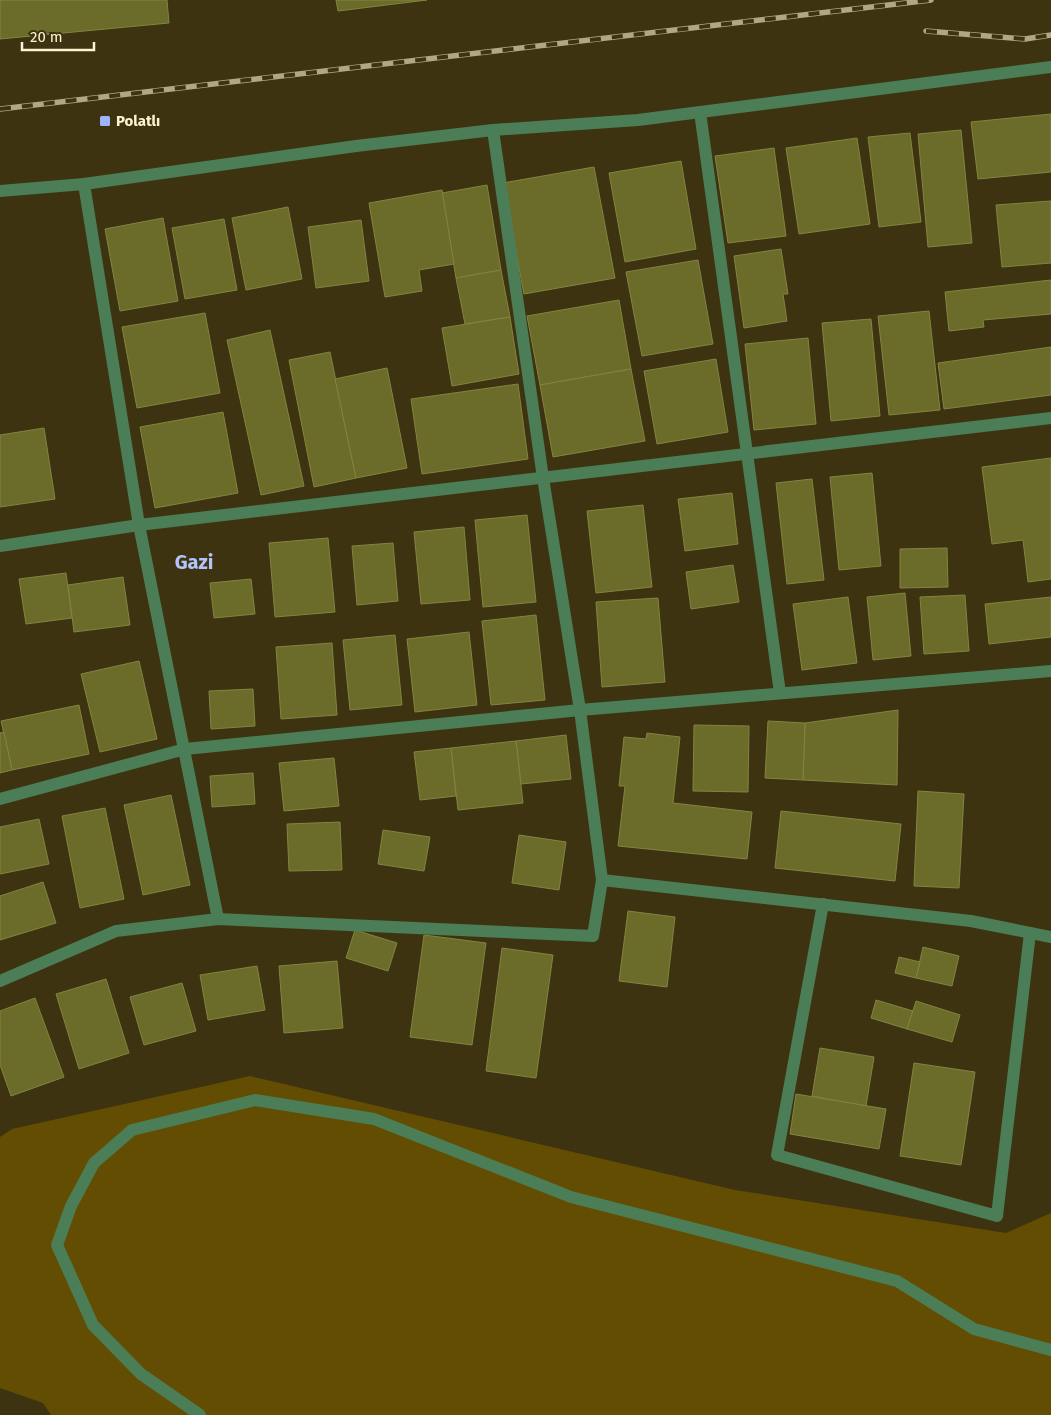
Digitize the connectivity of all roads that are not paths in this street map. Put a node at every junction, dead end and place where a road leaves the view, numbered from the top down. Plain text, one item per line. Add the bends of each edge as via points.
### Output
1 (1051, 67) edge
2 (700, 112) junction
3 (493, 130) junction
4 (84, 184) junction
5 (0, 191) edge
6 (1051, 418) edge
7 (747, 454) junction
8 (542, 478) junction
9 (139, 525) junction
10 (0, 546) edge
11 (1051, 671) edge
12 (780, 693) junction
13 (580, 710) junction
14 (185, 749) junction
15 (0, 799) edge
16 (602, 880) junction
17 (823, 904) junction
18 (218, 919) junction
19 (1030, 933) junction
20 (1051, 937) edge
21 (0, 981) edge
22 (1051, 1350) edge
23 (200, 1415) edge

1 - 2 street
2 - 3 street via 638,120
2 - 7 street
3 - 4 street
3 - 8 street
4 - 5 street
4 - 9 street
6 - 7 street
7 - 8 street
7 - 12 street
8 - 9 street
8 - 13 street
9 - 10 street
9 - 14 street
11 - 12 street
12 - 13 street
13 - 14 street
13 - 16 street
14 - 15 street
14 - 18 street
16 - 17 street
16 - 18 street via 593,936
17 - 19 street via 971,921
17 - 19 street via 777,1155 997,1216
18 - 21 street via 116,931
19 - 20 street
22 - 23 street via 974,1329 897,1281 571,1197 374,1119 255,1100 132,1130 94,1163 71,1206 57,1245 93,1325 141,1374

